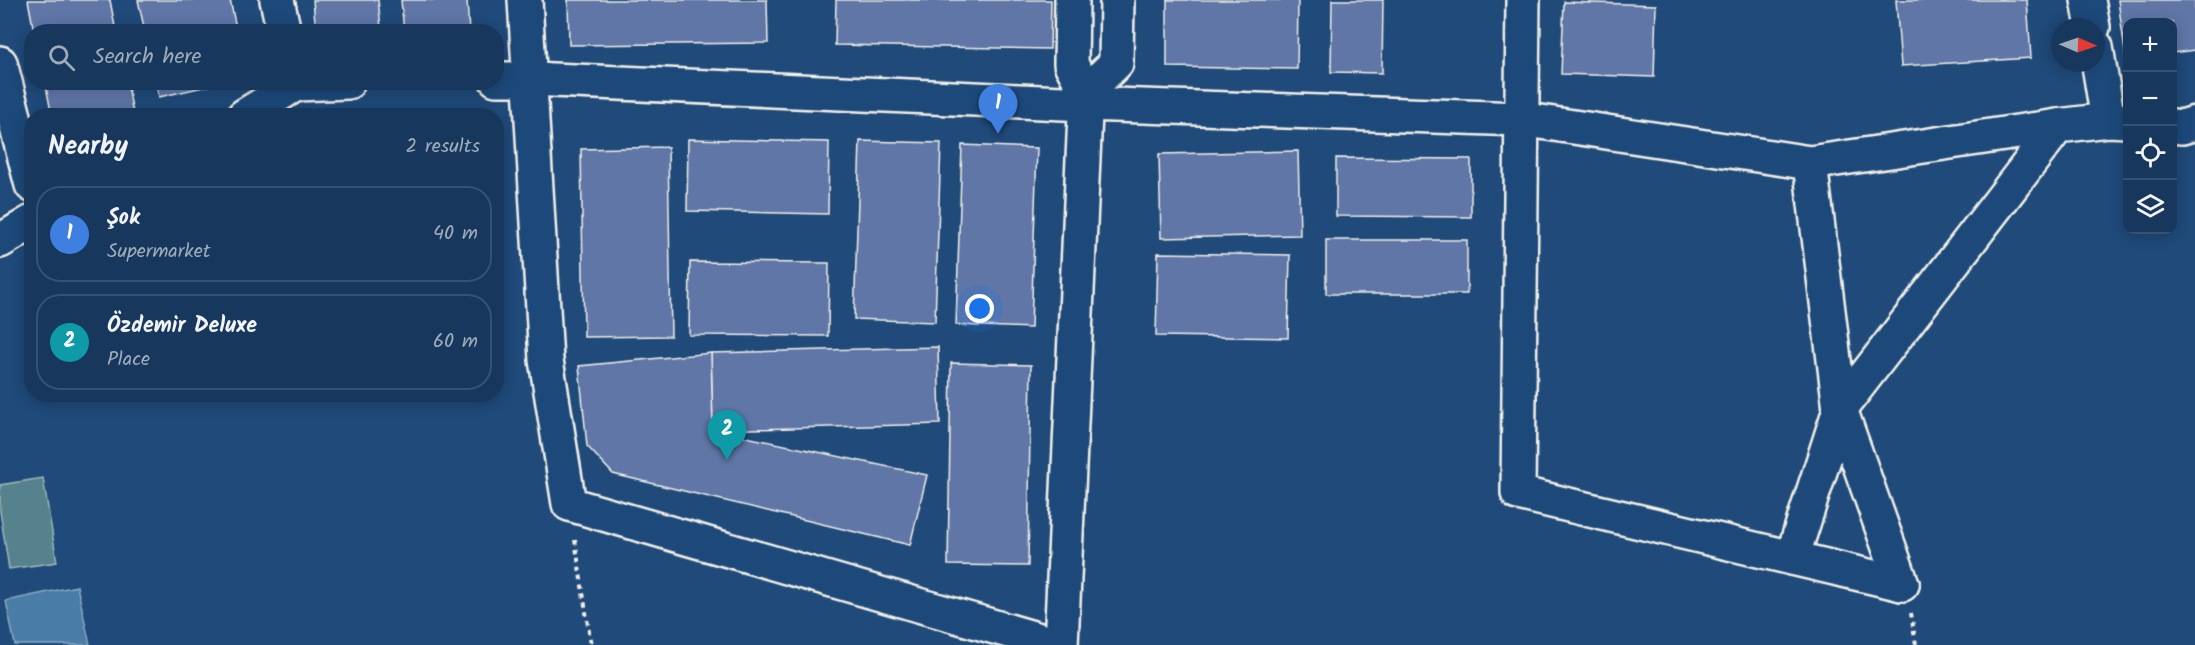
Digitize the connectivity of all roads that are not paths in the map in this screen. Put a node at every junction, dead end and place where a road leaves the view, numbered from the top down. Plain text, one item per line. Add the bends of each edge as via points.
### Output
1 (277, 0) edge
2 (525, 0) edge
3 (1072, 0) edge
4 (1117, 0) edge
5 (1523, 0) edge
6 (2088, 0) edge
7 (2091, 18) edge
8 (282, 24) edge
9 (0, 63) edge
10 (2104, 72) edge
11 (504, 79) edge
12 (530, 79) junction
13 (284, 90) edge
14 (1086, 98) junction
15 (256, 108) edge
16 (1521, 119) junction
17 (2118, 121) edge
18 (2058, 126) junction
19 (24, 154) edge
20 (1810, 163) junction
21 (24, 227) edge
22 (0, 241) edge
23 (1840, 409) junction
24 (1792, 558) junction
25 (1059, 645) edge

1 - 8 street
2 - 12 street
3 - 14 street via 1071,64
4 - 14 street via 1116,63
5 - 16 street
6 - 7 street
9 - 19 street
10 - 17 street
11 - 12 street
12 - 14 street
12 - 25 street via 546,360 569,504
13 - 15 street
14 - 16 street
14 - 25 street
16 - 20 street
16 - 24 street via 1518,493
17 - 18 street
18 - 20 street
18 - 23 street
20 - 23 street
21 - 22 street
23 - 24 street
23 - 24 street via 1902,584

